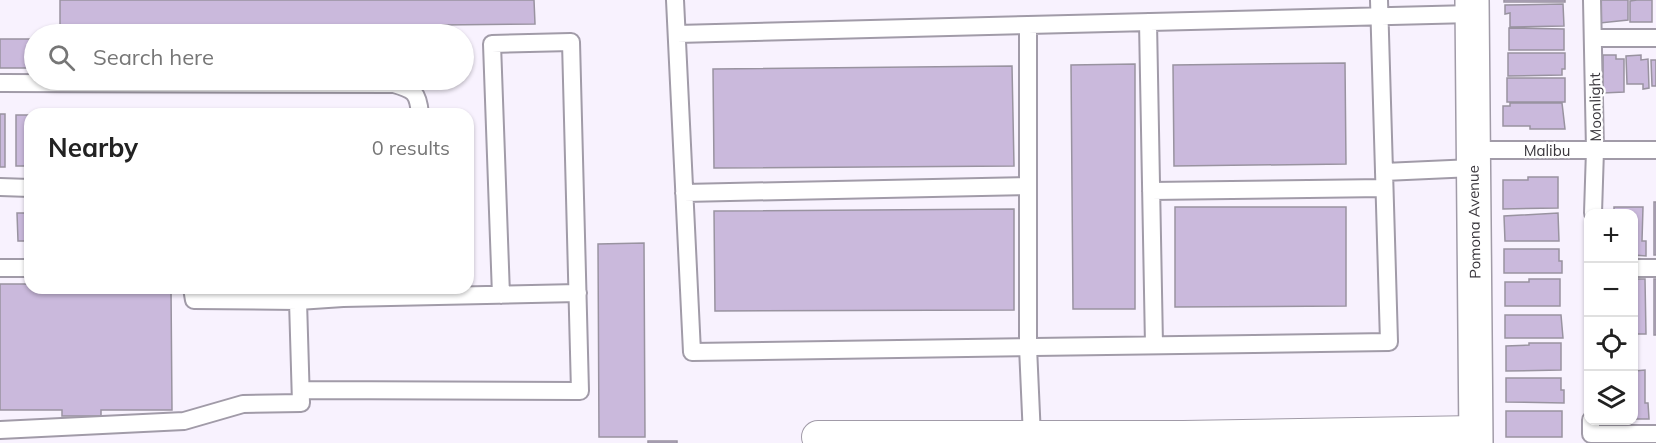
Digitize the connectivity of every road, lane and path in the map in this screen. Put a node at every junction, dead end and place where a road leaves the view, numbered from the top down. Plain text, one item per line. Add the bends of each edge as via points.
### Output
1 (675, 0) edge
2 (1592, 0) edge
3 (1472, 7) edge
4 (1380, 8) edge
5 (1148, 22) junction
6 (1028, 25) junction
7 (677, 34) junction
8 (1593, 38) junction
9 (1656, 38) edge
10 (0, 83) edge
11 (24, 83) edge
12 (412, 90) edge
13 (419, 108) edge
14 (1595, 150) junction
15 (1656, 150) edge
16 (1473, 159) junction
17 (1384, 180) junction
18 (1028, 186) junction
19 (0, 188) edge
20 (24, 188) edge
21 (1151, 191) junction
22 (684, 193) junction
23 (1593, 209) edge
24 (0, 268) edge
25 (24, 268) edge
26 (1638, 268) edge
27 (1656, 268) edge
28 (578, 293) junction
29 (193, 294) edge
30 (501, 295) junction
31 (298, 301) junction
32 (1154, 345) junction
33 (1028, 347) junction
34 (301, 390) junction
35 (1591, 427) edge
36 (0, 430) edge
37 (1656, 434) edge
38 (1032, 437) junction
39 (1476, 437) edge
40 (821, 440) edge
41 (1183, 440) edge

1 - 7 lane
2 - 8 lane, Moonlight
3 - 4 lane
3 - 16 street, Pomona Avenue
4 - 5 lane
4 - 17 lane
5 - 6 lane
5 - 21 lane
6 - 7 lane
6 - 18 lane
7 - 22 lane
8 - 9 lane
8 - 14 lane, Moonlight
10 - 11 lane
12 - 13 lane
14 - 15 lane, Malibu
14 - 16 lane, Malibu
14 - 23 lane, Moonlight
16 - 17 lane, Malibu
16 - 39 street, Pomona Avenue
17 - 21 lane, Malibu
17 - 32 lane via 1389,342
18 - 22 lane
18 - 33 lane
19 - 20 lane
21 - 32 lane
22 - 33 lane via 692,352
24 - 25 lane
26 - 27 lane
28 - 30 lane
28 - 30 lane via 571,42 492,44
28 - 34 lane via 580,391
29 - 31 lane via 194,300
30 - 31 lane
31 - 34 lane
32 - 33 lane
33 - 38 lane
34 - 36 lane via 301,403 243,404 184,421
35 - 37 lane
38 - 40 street
38 - 41 street
39 - 41 street

